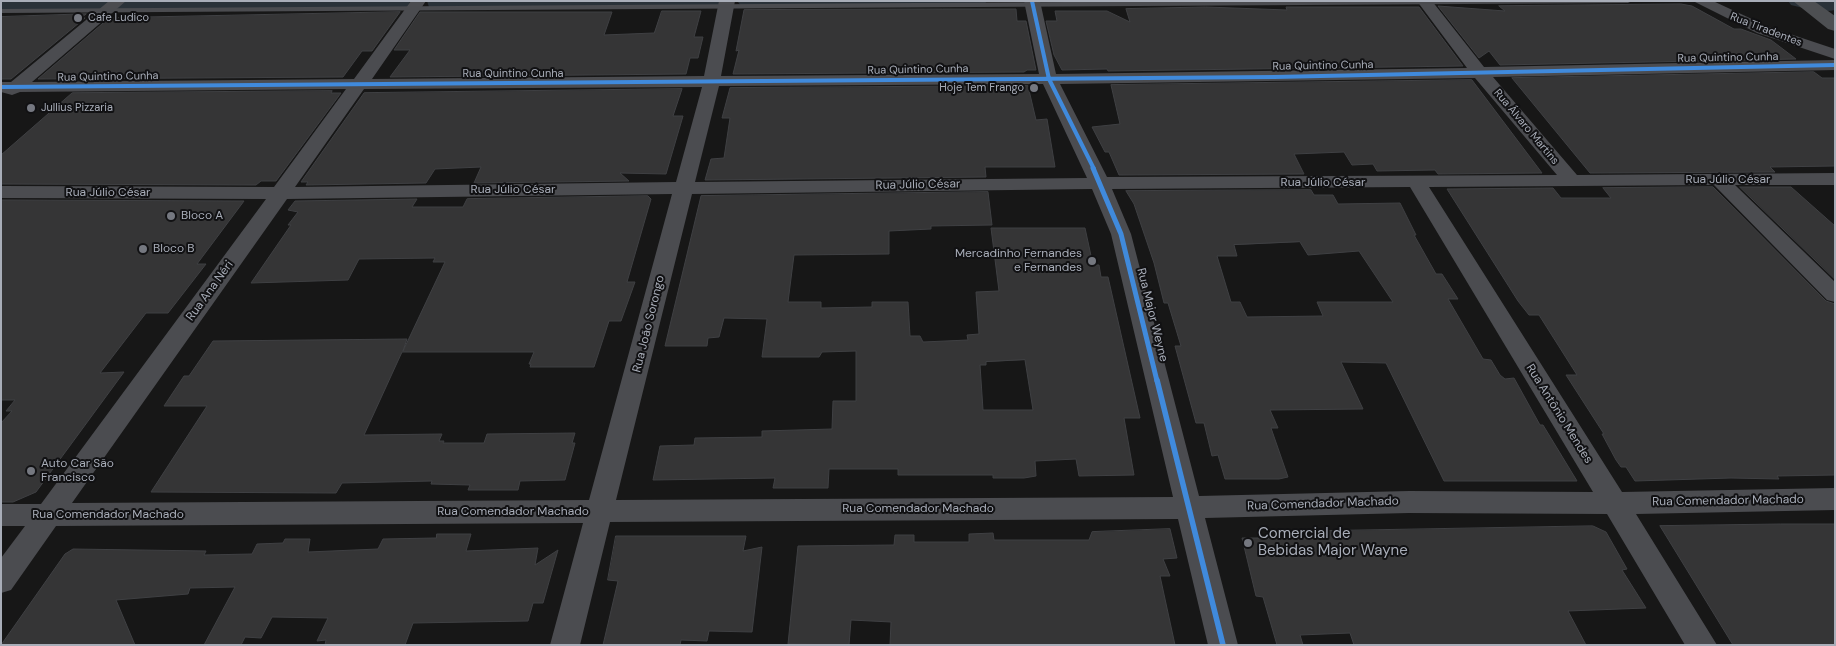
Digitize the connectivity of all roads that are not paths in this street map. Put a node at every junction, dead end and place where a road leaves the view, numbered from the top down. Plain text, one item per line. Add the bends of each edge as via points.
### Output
1 (1628, 1) edge
2 (1700, 1) edge
3 (1425, 2) edge
4 (1032, 3) edge
5 (1804, 3) edge
6 (726, 4) edge
7 (416, 5) edge
8 (114, 6) edge
9 (1, 11) edge
10 (1835, 25) edge
11 (1835, 54) edge
12 (1835, 65) edge
13 (1480, 73) junction
14 (1049, 79) junction
15 (711, 83) junction
16 (359, 84) junction
17 (9, 87) edge
18 (1, 100) edge
19 (1835, 179) edge
20 (1719, 180) junction
21 (1572, 181) junction
22 (1417, 183) junction
23 (1100, 184) junction
24 (683, 189) junction
25 (1, 192) edge
26 (280, 193) junction
27 (1835, 295) edge
28 (1835, 500) edge
29 (1614, 503) junction
30 (1190, 508) junction
31 (601, 512) junction
32 (1, 515) edge
33 (50, 515) junction
34 (1, 581) edge
35 (565, 645) edge
36 (1223, 645) edge
37 (1702, 645) edge

1 - 3 lane
2 - 11 street, Rua Tiradentes via 1763,30
3 - 4 lane
3 - 13 street, Rua Álvaro Martins
4 - 6 lane
4 - 14 street, Rua Major Weyne
5 - 10 main road
6 - 7 lane
6 - 15 street, Rua João Sorongo
7 - 8 lane
7 - 16 street, Rua Ana Néri
8 - 9 lane
8 - 17 street
12 - 13 street, Rua Quintino Cunha
13 - 14 street, Rua Quintino Cunha
13 - 21 street, Rua Álvaro Martins
14 - 15 street, Rua Quintino Cunha
14 - 23 street, Rua Major Weyne
15 - 16 street, Rua Quintino Cunha
15 - 24 street, Rua João Sorongo
16 - 17 street, Rua Quintino Cunha
16 - 26 street, Rua Ana Néri
17 - 18 street
19 - 20 street, Rua Júlio César
20 - 21 street, Rua Júlio César
20 - 27 street
21 - 22 street, Rua Júlio César
22 - 23 street, Rua Júlio César
22 - 29 street, Rua Antônio Mendes
23 - 24 street, Rua Júlio César
23 - 30 street, Rua Major Weyne via 1121,234
24 - 26 street, Rua Júlio César
24 - 31 street, Rua João Sorongo
25 - 26 street, Rua Júlio César
26 - 33 street, Rua Ana Néri
28 - 29 street, Rua Comendador Machado
29 - 30 street, Rua Comendador Machado via 1409,502
29 - 37 street, Rua Antônio Mendes
30 - 31 street, Rua Comendador Machado
30 - 36 street, Rua Major Weyne
31 - 33 street, Rua Comendador Machado
31 - 35 street, Rua João Sorongo
32 - 33 street, Rua Comendador Machado
33 - 34 street, Rua Ana Néri

